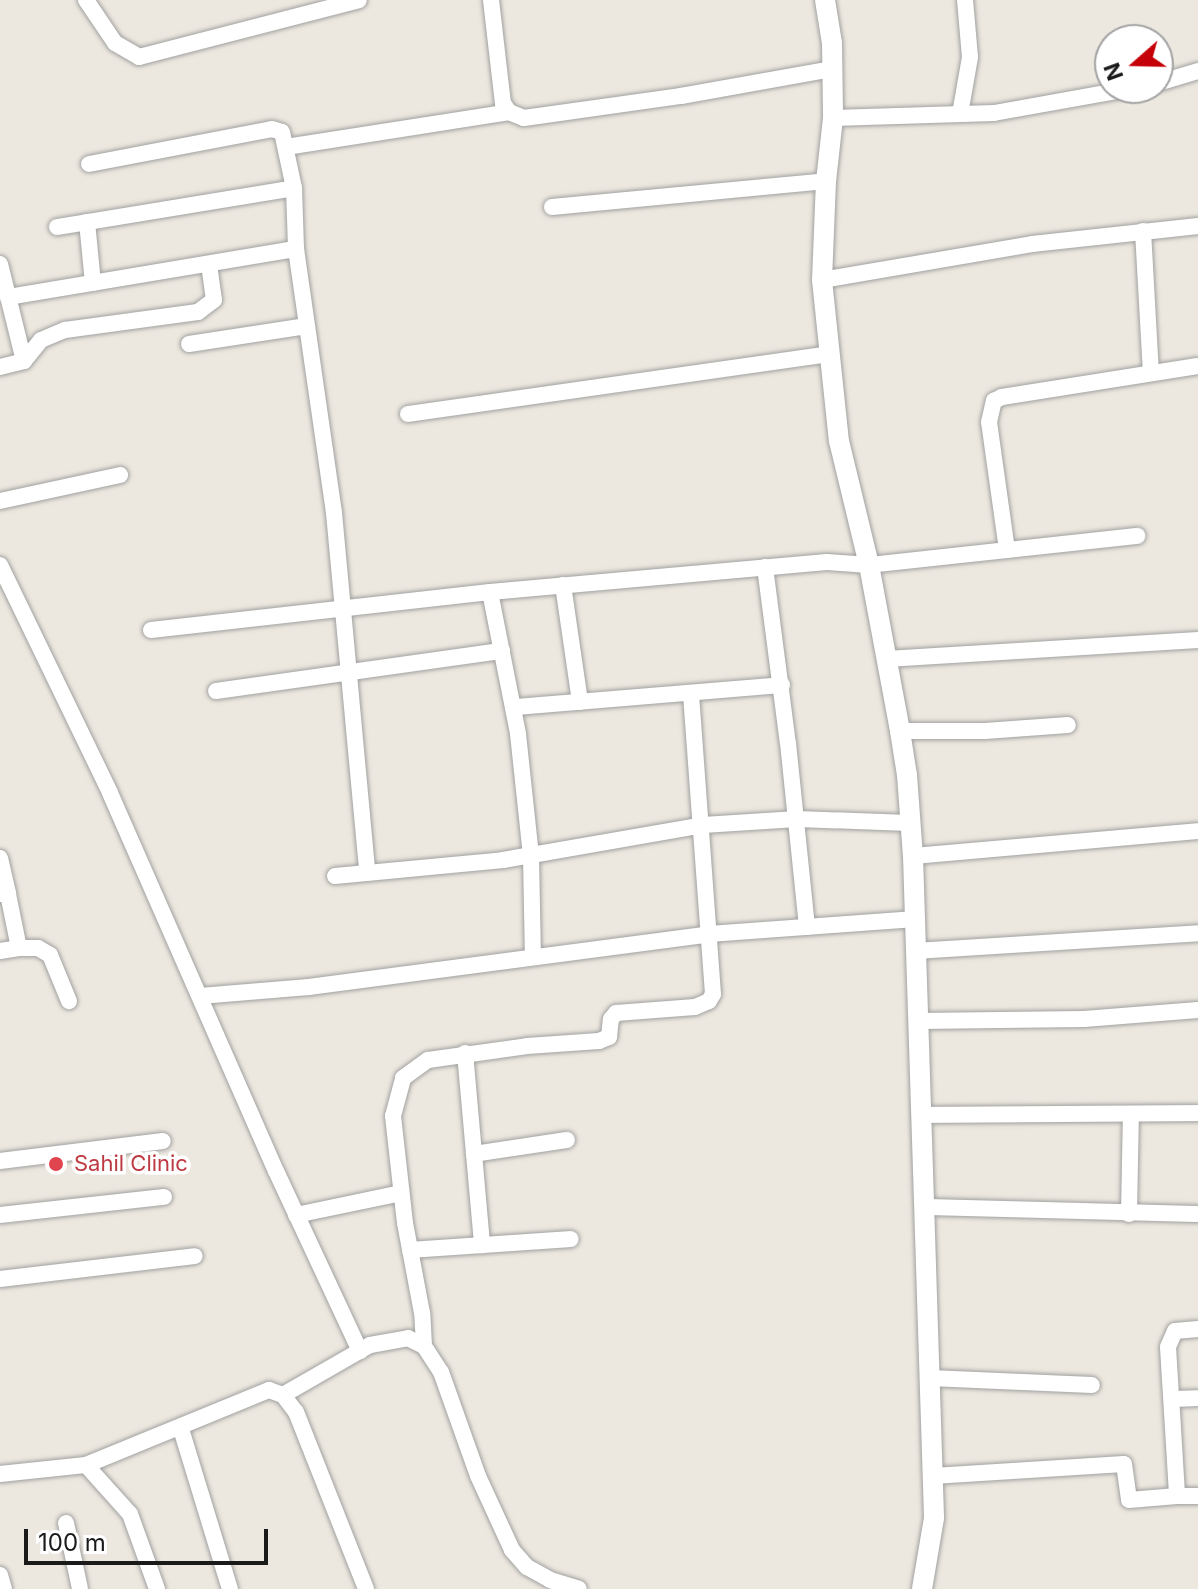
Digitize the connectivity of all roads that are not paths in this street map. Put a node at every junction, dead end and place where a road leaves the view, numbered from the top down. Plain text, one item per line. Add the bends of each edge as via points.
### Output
1 (86, 0) edge
2 (359, 0) edge
3 (491, 0) edge
4 (825, 0) edge
5 (965, 0) edge
6 (833, 69) junction
7 (1198, 71) edge
8 (1174, 78) edge
9 (1094, 96) edge
10 (509, 112) junction
11 (960, 114) junction
12 (833, 118) junction
13 (286, 147) junction
14 (89, 164) dead end
15 (826, 181) junction
16 (294, 188) junction
17 (552, 207) dead end
18 (87, 222) junction
19 (1198, 226) edge
20 (57, 227) dead end
21 (1143, 231) junction
22 (296, 249) junction
23 (0, 264) edge
24 (209, 264) junction
25 (822, 280) junction
26 (93, 283) junction
27 (8, 297) junction
28 (307, 326) junction
29 (189, 344) dead end
30 (830, 354) junction
31 (24, 361) junction
32 (1198, 366) edge
33 (0, 367) edge
34 (1151, 373) junction
35 (408, 414) dead end
36 (120, 475) dead end
37 (0, 501) edge
38 (1137, 536) dead end
39 (1007, 550) junction
40 (0, 565) edge
41 (869, 565) junction
42 (765, 567) junction
43 (563, 585) junction
44 (490, 592) junction
45 (340, 611) junction
46 (151, 630) dead end
47 (1198, 640) edge
48 (502, 651) junction
49 (886, 659) junction
50 (346, 672) junction
51 (782, 685) junction
52 (216, 691) dead end
53 (691, 694) junction
54 (580, 702) junction
55 (515, 707) junction
56 (1068, 725) dead end
57 (900, 731) junction
58 (797, 819) junction
59 (909, 823) junction
60 (703, 825) junction
61 (1198, 831) edge
62 (531, 856) junction
63 (913, 856) junction
64 (0, 858) edge
65 (367, 872) junction
66 (335, 876) dead end
67 (4, 894) edge
68 (914, 919) junction
69 (807, 927) junction
70 (1198, 933) edge
71 (710, 934) junction
72 (19, 948) junction
73 (0, 951) edge
74 (915, 951) junction
75 (533, 956) junction
76 (200, 996) junction
77 (69, 1001) dead end
78 (1198, 1010) edge
79 (917, 1021) junction
80 (465, 1053) junction
81 (1198, 1113) edge
82 (1131, 1114) junction
83 (922, 1115) junction
84 (567, 1140) dead end
85 (163, 1141) dead end
86 (474, 1154) junction
87 (0, 1161) edge
88 (401, 1193) junction
89 (164, 1197) dead end
90 (926, 1207) junction
91 (1129, 1214) junction
92 (1198, 1214) edge
93 (0, 1215) edge
94 (296, 1215) junction
95 (571, 1239) dead end
96 (482, 1245) junction
97 (410, 1250) junction
98 (195, 1256) dead end
99 (0, 1279) edge
100 (1198, 1329) edge
101 (424, 1346) junction
102 (360, 1351) junction
103 (930, 1378) junction
104 (1092, 1385) dead end
105 (283, 1395) junction
106 (1198, 1398) edge
107 (1173, 1399) junction
108 (181, 1429) junction
109 (86, 1465) junction
110 (0, 1474) edge
111 (933, 1476) junction
112 (1177, 1496) junction
113 (1198, 1496) edge
114 (66, 1523) dead end
115 (0, 1575) edge
116 (4, 1589) edge
117 (80, 1589) edge
118 (157, 1589) edge
119 (230, 1589) edge
120 (366, 1589) edge
121 (579, 1589) edge
122 (922, 1589) edge

1 - 2 street via 115,43 139,57
3 - 10 street via 499,87
4 - 6 street
5 - 11 street via 970,57
6 - 10 street via 524,118
6 - 12 street
7 - 8 street
9 - 11 street via 1037,108
10 - 13 street
11 - 12 street
12 - 15 street
13 - 14 street via 282,132 272,129
13 - 16 street
15 - 17 street
15 - 25 street
16 - 18 street
16 - 22 street
18 - 20 street
18 - 26 street
19 - 21 street
21 - 25 street
21 - 34 street
22 - 24 street
22 - 28 street
23 - 27 street
24 - 26 street
24 - 31 street via 214,300 198,312 65,330 41,340
25 - 30 street
26 - 27 street
27 - 31 street
28 - 29 street
28 - 45 street via 334,513
30 - 35 street
30 - 41 street via 839,441
31 - 33 street
32 - 34 street
34 - 39 street via 994,401 989,422
36 - 37 street
38 - 39 street
39 - 41 street
40 - 76 street
41 - 42 street
41 - 49 street
42 - 43 street
42 - 51 street
43 - 44 street
43 - 54 street
44 - 45 street
44 - 48 street
45 - 46 street
45 - 50 street
47 - 49 street
48 - 50 street
48 - 55 street
49 - 57 street
50 - 52 street
50 - 65 street
51 - 53 street
51 - 58 street
53 - 54 street
53 - 60 street
54 - 55 street
55 - 62 street
56 - 57 street
57 - 59 street
58 - 59 street
58 - 60 street
58 - 69 street
59 - 63 street
60 - 62 street
60 - 71 street
61 - 63 street
62 - 65 street
62 - 75 street
63 - 68 street
64 - 67 street
65 - 66 street
67 - 72 street
68 - 69 street
68 - 74 street
69 - 71 street
70 - 74 street
71 - 75 street
71 - 80 street via 713,994 703,1004 623,1010 613,1016 609,1037 599,1041
72 - 73 street
72 - 77 street via 38,948 50,955
74 - 79 street
75 - 76 street via 309,987
76 - 94 street
78 - 79 street via 1084,1019
79 - 83 street
80 - 86 street
80 - 88 street via 428,1060 403,1078 393,1116
81 - 82 street
82 - 83 street
82 - 91 street
83 - 90 street
84 - 86 street
85 - 87 street
86 - 96 street
88 - 94 street
88 - 97 street
89 - 93 street
90 - 91 street
90 - 103 street
91 - 92 street
94 - 102 street
95 - 96 street
96 - 97 street
97 - 101 street
98 - 99 street
100 - 107 street via 1170,1336
101 - 102 street via 408,1338 391,1339
101 - 121 street via 441,1372 478,1476 512,1550 527,1567
102 - 105 street
103 - 104 street
103 - 111 street
105 - 108 street via 269,1390 254,1393
105 - 120 street via 296,1412
106 - 107 street
107 - 112 street
108 - 109 street
108 - 119 street
109 - 110 street
109 - 118 street via 130,1514
111 - 112 street via 1124,1464 1129,1500
111 - 122 street via 934,1518
112 - 113 street
114 - 117 street
115 - 116 street

